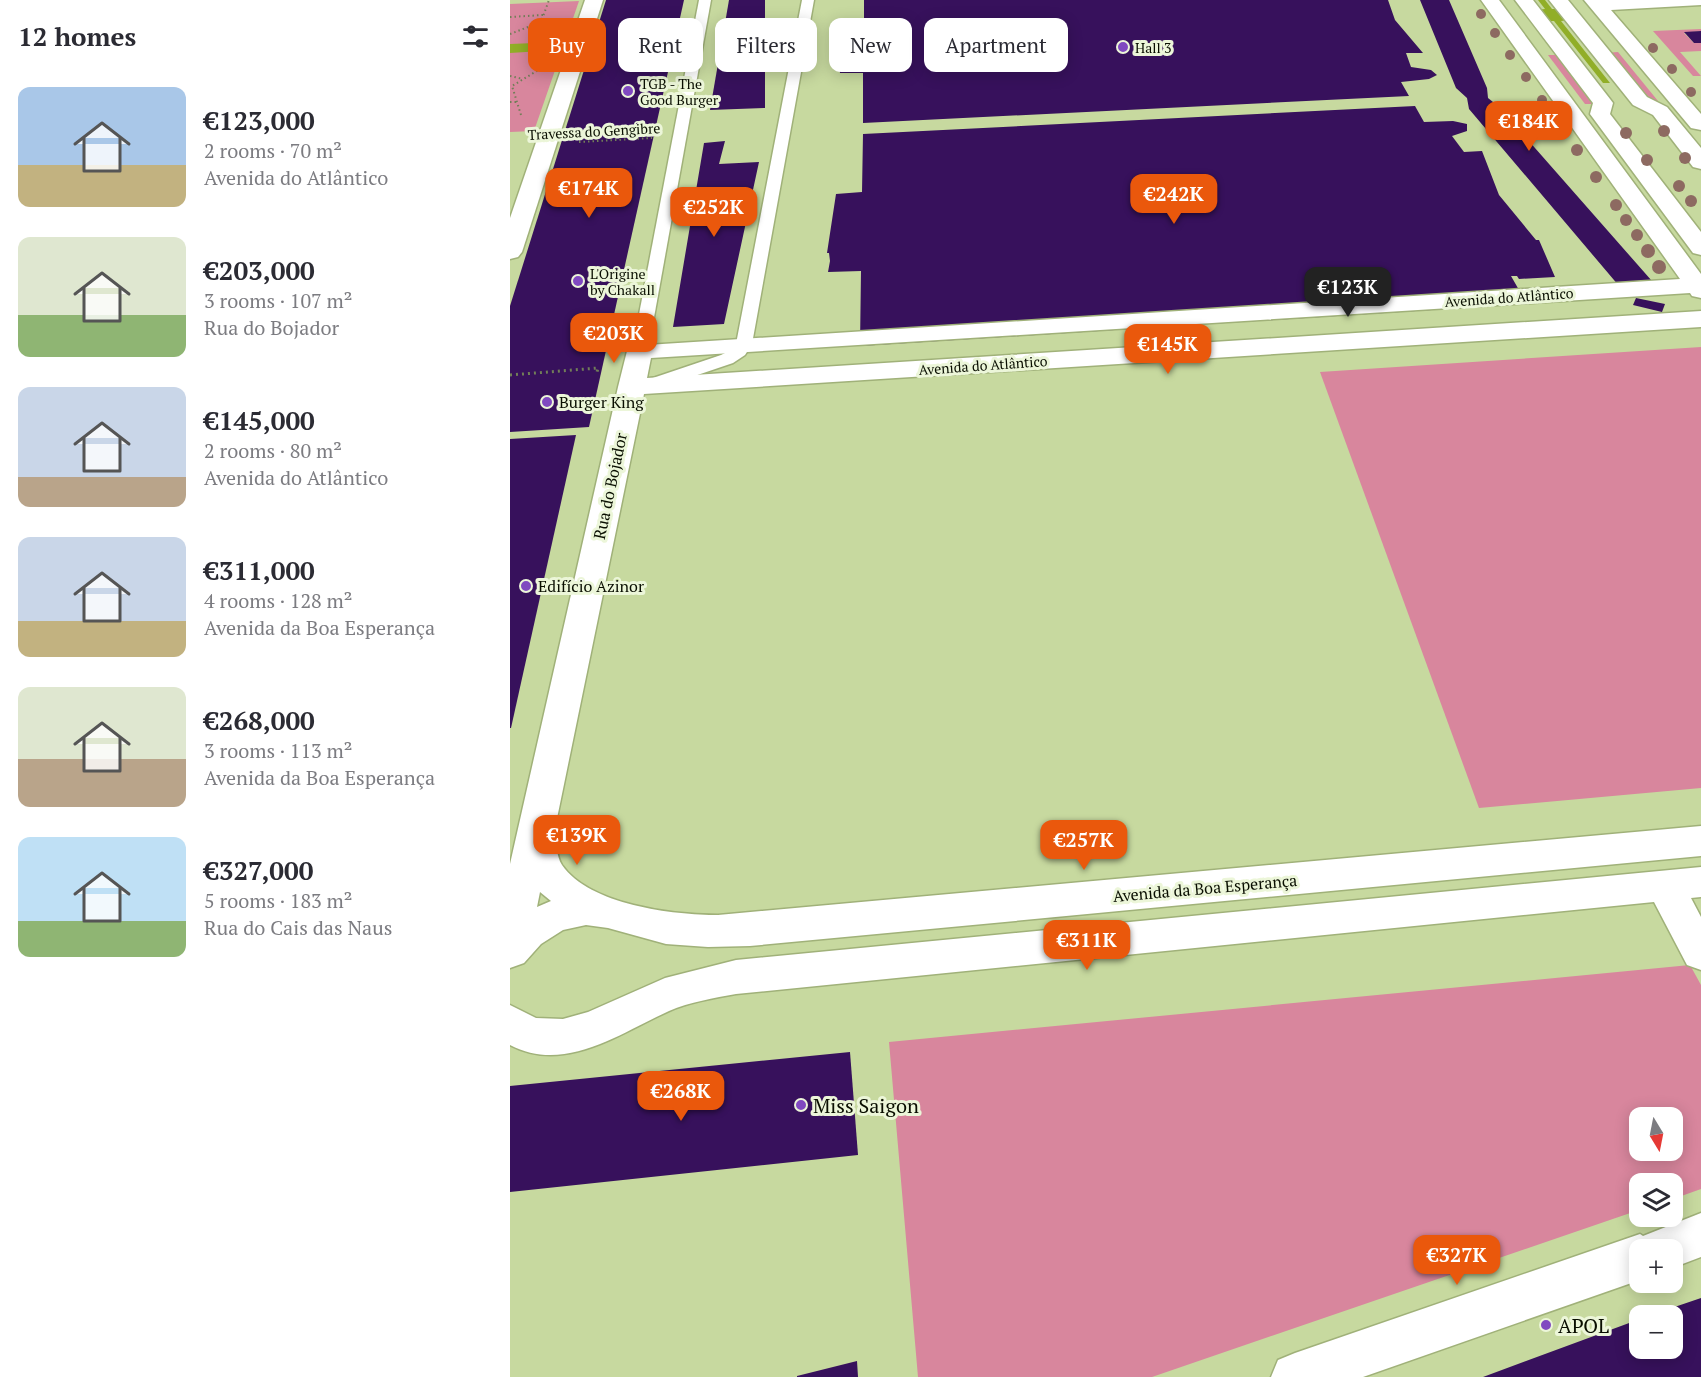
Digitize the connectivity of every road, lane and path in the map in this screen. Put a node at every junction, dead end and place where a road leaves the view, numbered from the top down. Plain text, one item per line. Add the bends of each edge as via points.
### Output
1 (549, 0) edge
2 (594, 0) edge
3 (705, 0) edge
4 (808, 0) edge
5 (1490, 0) edge
6 (1524, 0) edge
7 (1558, 0) edge
8 (1701, 0) edge
9 (1599, 7) edge
10 (1646, 9) junction
11 (1701, 12) edge
12 (543, 15) junction
13 (510, 17) edge
14 (542, 18) edge
15 (528, 28) edge
16 (510, 34) edge
17 (535, 72) edge
18 (510, 76) edge
19 (523, 79) junction
20 (510, 102) edge
21 (518, 102) junction
22 (518, 123) dead end
23 (1701, 128) edge
24 (680, 137) junction
25 (546, 144) junction
26 (1701, 162) edge
27 (1701, 248) edge
28 (510, 252) edge
29 (1699, 288) edge
30 (1321, 308) junction
31 (1701, 319) edge
32 (1334, 342) junction
33 (744, 344) junction
34 (640, 351) junction
35 (510, 375) edge
36 (596, 379) dead end
37 (639, 387) junction
38 (537, 830) junction
39 (1701, 841) edge
40 (1701, 882) edge
41 (1664, 885) junction
42 (599, 910) junction
43 (510, 938) edge
44 (510, 951) edge
45 (1701, 953) edge
46 (510, 1023) edge
47 (1701, 1235) edge
48 (1683, 1242) edge
49 (1629, 1261) edge
50 (1295, 1377) edge

1 - 12 path
2 - 25 street
3 - 24 lane, Rua do Bojador
4 - 33 lane
5 - 29 street
6 - 27 street via 1603,103 1600,114
7 - 26 street via 1640,101 1660,111
8 - 10 street
9 - 10 street
9 - 23 street
10 - 11 street
12 - 13 path
12 - 14 path
15 - 16 path
17 - 19 path
18 - 19 path
19 - 21 path via 512,86
20 - 21 path
21 - 22 path
24 - 25 path, Travessa do Gengibre
24 - 34 lane, Rua do Bojador
25 - 28 street
29 - 30 street, Avenida do Atlântico
30 - 32 street
30 - 33 street, Avenida do Atlântico
31 - 32 street, Avenida do Atlântico
32 - 37 street, Avenida do Atlântico
33 - 34 street, Avenida do Atlântico
33 - 37 lane via 727,359
34 - 37 street, Rua do Bojador
35 - 36 path via 598,368
37 - 38 street, Rua do Bojador
38 - 42 street via 544,872 562,891
38 - 43 street, Rua do Bojador
39 - 42 street, Avenida da Boa Esperança via 750,930 701,932
40 - 41 street
41 - 45 street
41 - 46 street via 736,977 695,985 655,999 570,1036 547,1038 527,1034
42 - 44 street, Avenida da Boa Esperança via 582,909 555,916 518,940
47 - 48 street
49 - 50 street

